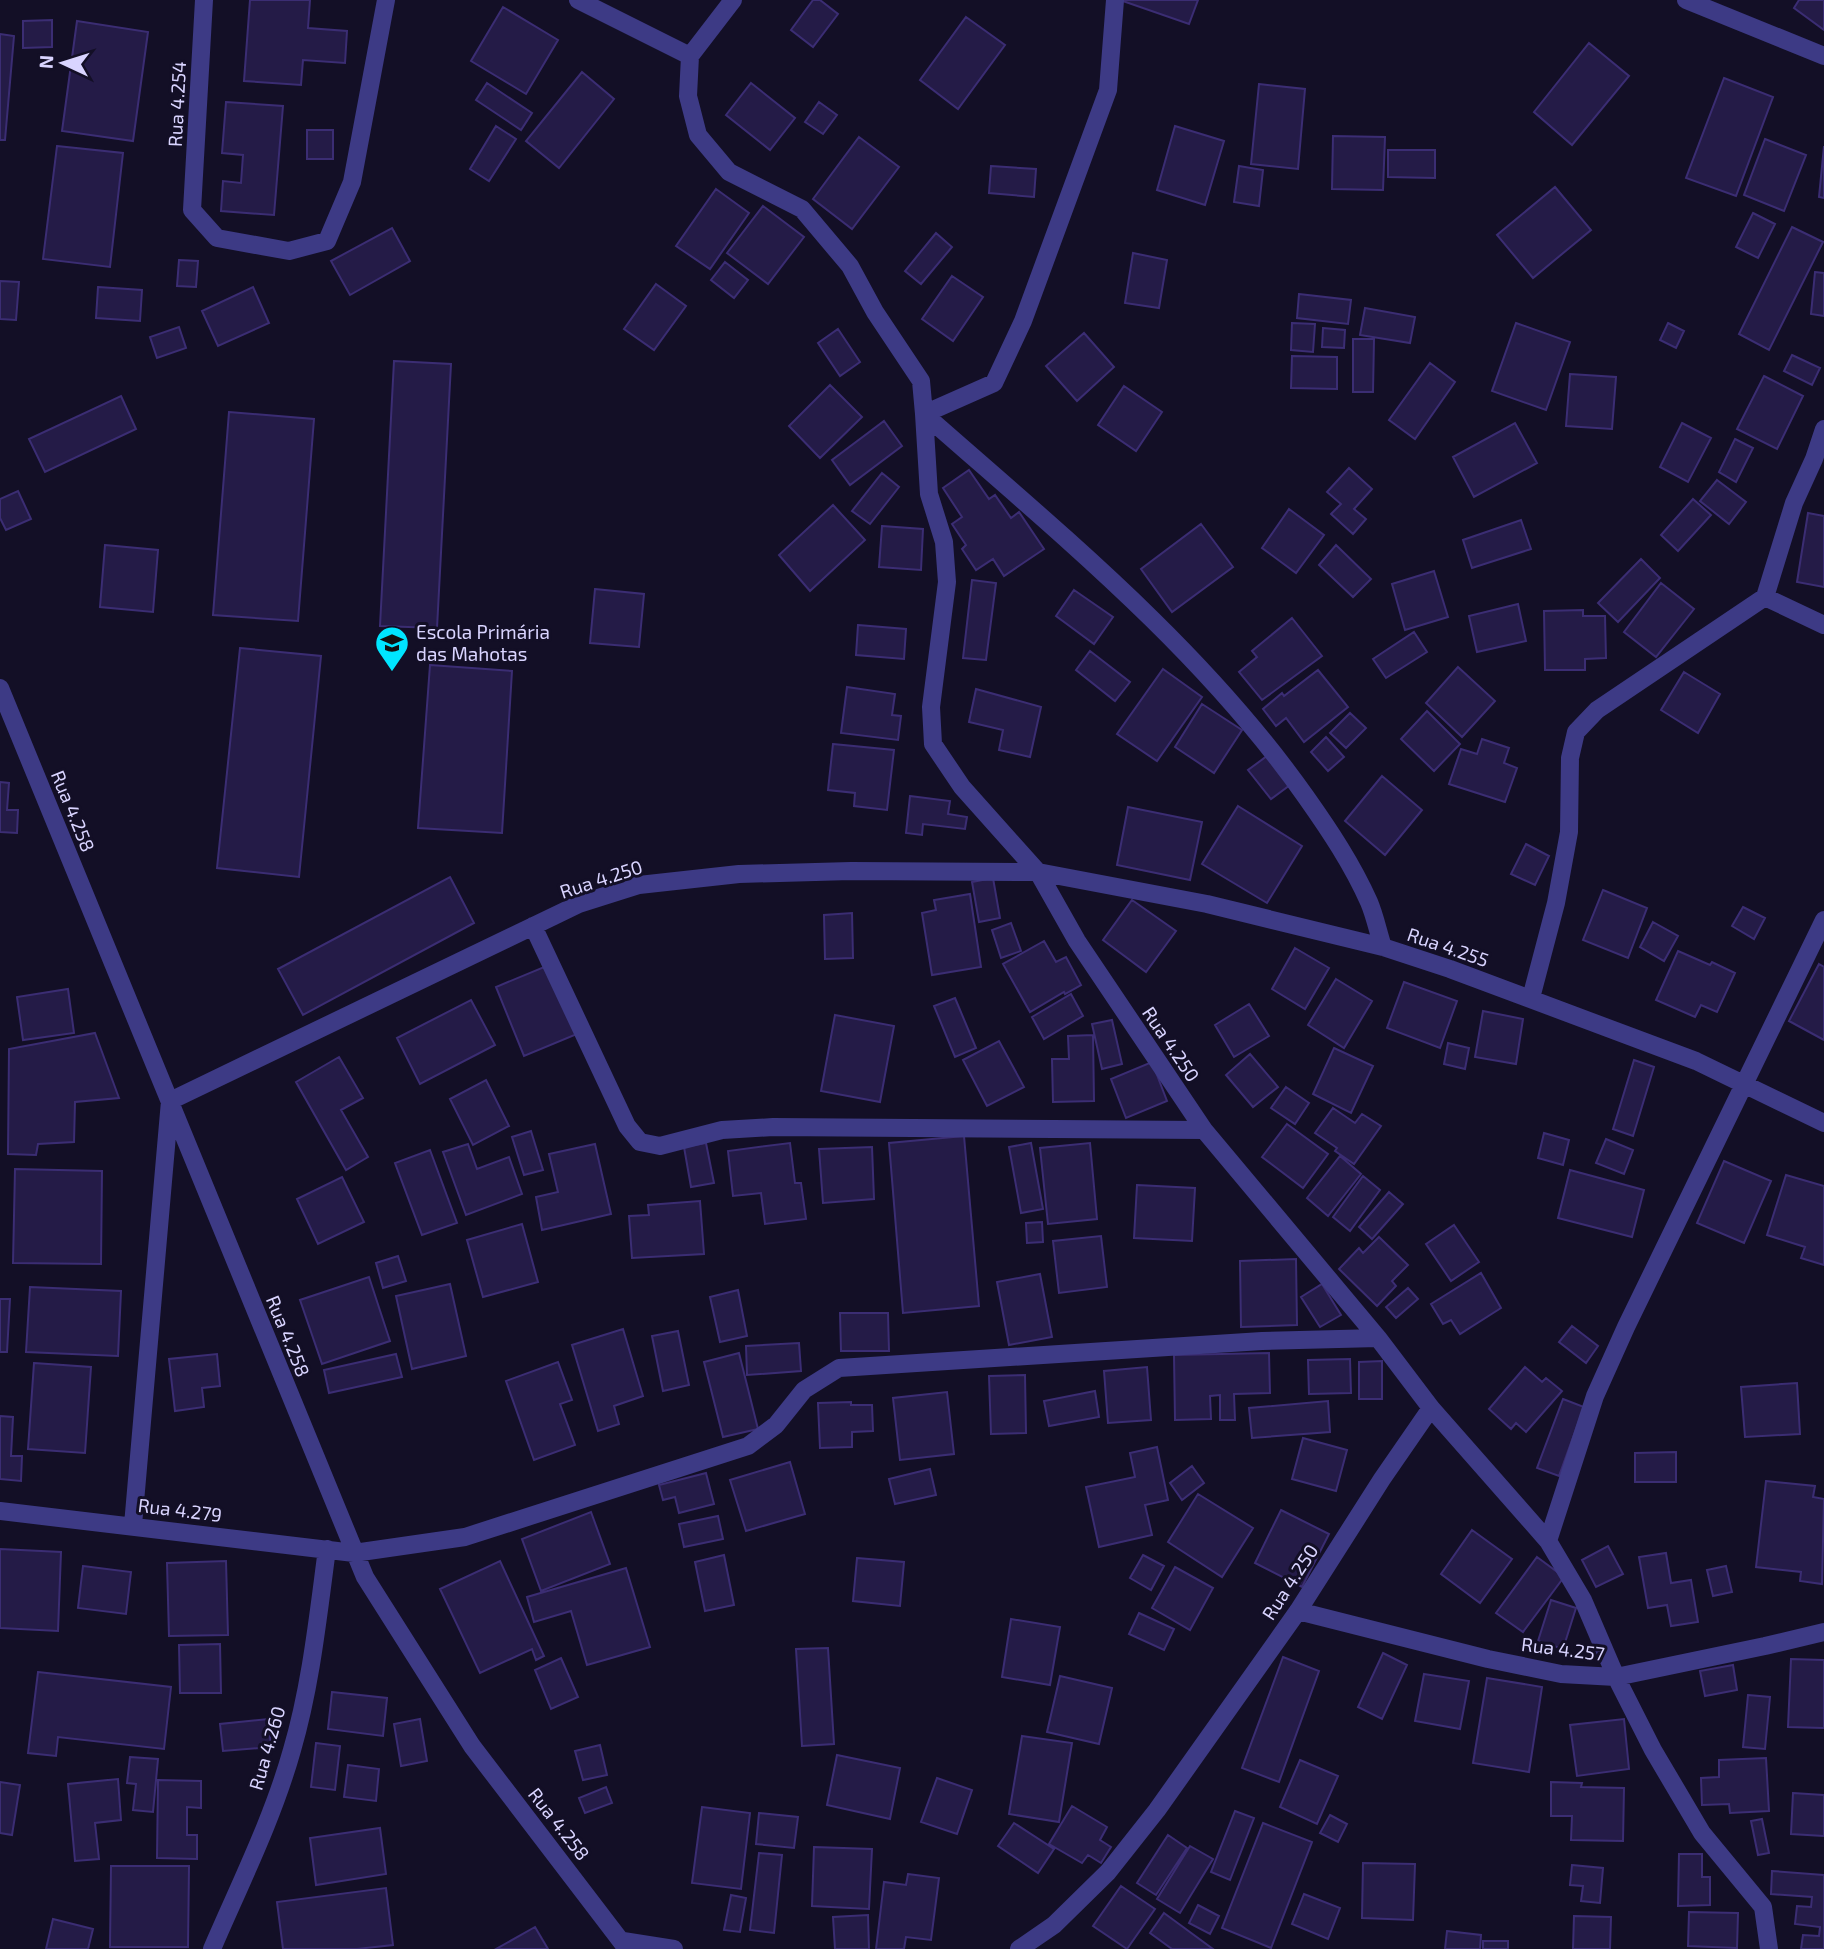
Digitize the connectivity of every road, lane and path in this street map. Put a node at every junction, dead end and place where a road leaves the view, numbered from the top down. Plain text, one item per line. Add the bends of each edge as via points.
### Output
1 (204, 0) edge
2 (386, 0) edge
3 (578, 0) edge
4 (733, 0) edge
5 (1115, 0) edge
6 (1686, 0) edge
7 (1824, 55) edge
8 (690, 56) junction
9 (924, 414) junction
10 (1824, 429) edge
11 (1765, 597) junction
12 (1824, 625) edge
13 (0, 688) edge
14 (1038, 872) junction
15 (1824, 920) edge
16 (533, 926) junction
17 (1382, 947) junction
18 (1531, 998) junction
19 (1746, 1084) junction
20 (170, 1101) junction
21 (1824, 1123) edge
22 (1204, 1130) junction
23 (1378, 1338) junction
24 (1431, 1408) junction
25 (0, 1511) edge
26 (132, 1525) junction
27 (1548, 1541) junction
28 (327, 1549) junction
29 (354, 1553) junction
30 (1298, 1611) junction
31 (1824, 1632) edge
32 (1616, 1677) junction
33 (625, 1945) edge
34 (212, 1949) edge
35 (674, 1949) edge
36 (1019, 1949) edge
37 (1769, 1949) edge

1 - 2 street, Rua 4.254 via 192,210 217,238 289,251 327,241 352,182
3 - 8 street
4 - 8 street
5 - 9 street via 1108,90 1023,321 995,383
6 - 7 street
8 - 9 street via 688,96 698,135 729,172 802,208 850,266 921,381
9 - 14 street via 929,495 944,542 947,582 931,707 933,744 962,787
9 - 17 street via 1084,555 1215,683 1284,766 1344,851 1370,904
10 - 11 street via 1794,503
11 - 12 street
11 - 18 street via 1597,709 1576,732 1570,758 1569,832
13 - 20 street, Rua 4.258
14 - 16 street, Rua 4.250 via 739,874 639,885 579,904
14 - 17 street, Rua 4.255 via 1207,904
14 - 22 street, Rua 4.250 via 1077,941
15 - 19 street
16 - 20 street, Rua 4.250
16 - 22 street via 627,1126 640,1142 660,1146 722,1130 773,1128
17 - 18 street, Rua 4.255
18 - 19 street, Rua 4.255
19 - 21 street, Rua 4.255
19 - 27 street via 1595,1396
20 - 26 street
20 - 29 street, Rua 4.258
22 - 23 street, Rua 4.250
23 - 24 street, Rua 4.250
23 - 29 street, Rua 4.279 via 839,1368 804,1390 776,1425 748,1446 465,1537
24 - 27 street
24 - 30 street, Rua 4.250
25 - 26 street, Rua 4.279
26 - 28 street, Rua 4.279
27 - 32 street via 1583,1600
28 - 29 street, Rua 4.279
28 - 34 street, Rua 4.260 via 292,1750
29 - 33 street, Rua 4.258 via 472,1746
30 - 32 street, Rua 4.257 via 1488,1659 1561,1674
30 - 36 street, Rua 4.250 via 1108,1872 1054,1925
31 - 32 street, Rua 4.257
32 - 37 street via 1702,1833 1763,1907
33 - 35 street

